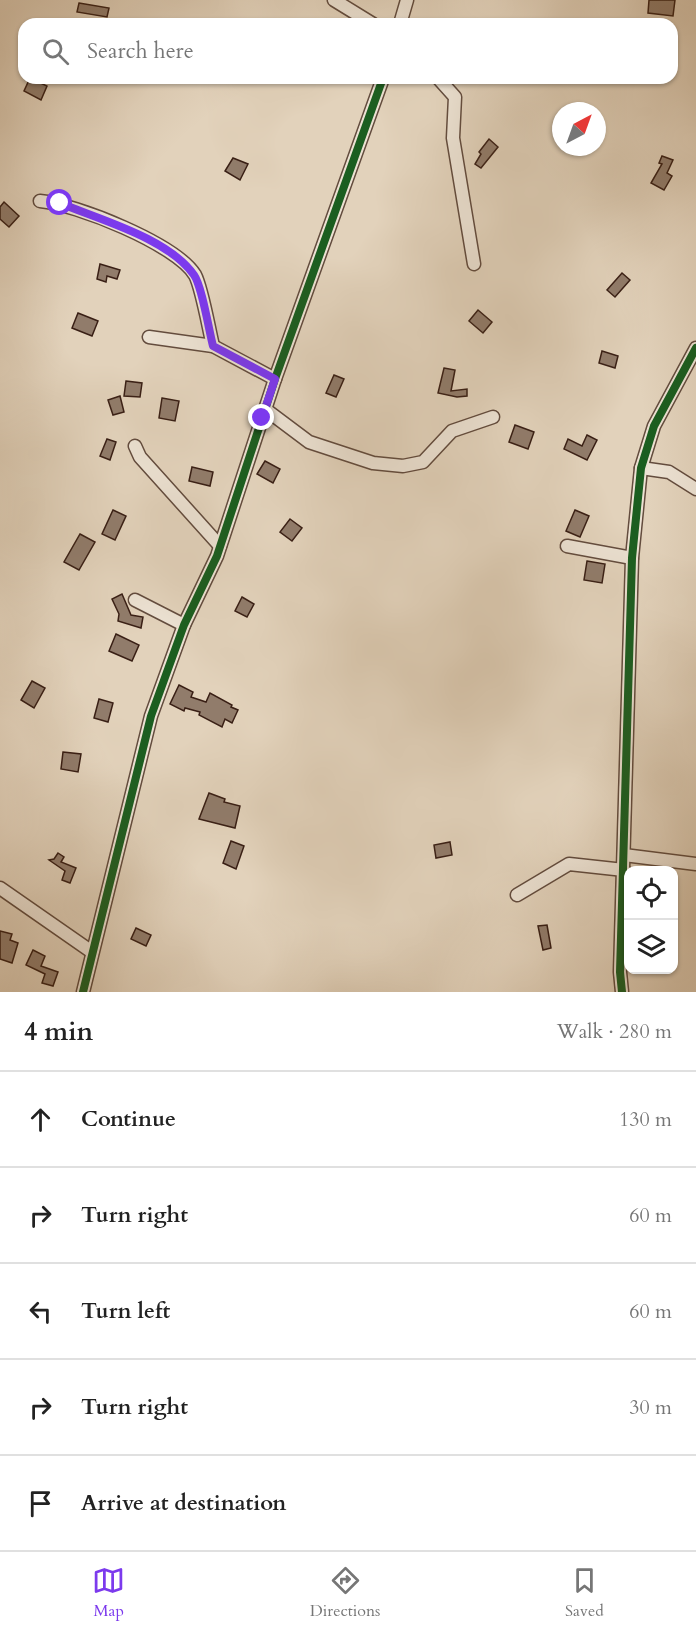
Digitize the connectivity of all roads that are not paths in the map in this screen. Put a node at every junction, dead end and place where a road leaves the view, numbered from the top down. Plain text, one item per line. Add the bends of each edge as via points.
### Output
1 (334, 0) edge
2 (407, 0) edge
3 (363, 18) edge
4 (402, 18) edge
5 (381, 84) edge
6 (443, 84) edge
7 (40, 201) dead end
8 (474, 264) dead end
9 (149, 337) dead end
10 (213, 346) junction
11 (696, 348) edge
12 (275, 379) junction
13 (266, 408) junction
14 (493, 417) dead end
15 (135, 446) dead end
16 (641, 468) junction
17 (696, 489) edge
18 (220, 546) junction
19 (567, 546) dead end
20 (632, 558) junction
21 (135, 600) dead end
22 (184, 625) junction
23 (624, 855) junction
24 (696, 864) edge
25 (624, 866) edge
26 (624, 870) joint
27 (0, 888) edge
28 (517, 895) dead end
29 (92, 952) junction
30 (83, 992) edge
31 (622, 992) edge

1 - 3 street
2 - 4 street
5 - 12 street
6 - 8 street via 455,97 453,138
7 - 10 street via 60,203 168,251 195,275
9 - 10 street
10 - 12 street
11 - 16 street via 654,426
12 - 13 street
13 - 14 street via 309,442 373,463 403,466 423,462 453,431
13 - 18 street
15 - 18 street via 140,457
16 - 17 street via 669,472
16 - 20 street
18 - 22 street
19 - 20 street
20 - 23 street
21 - 22 street
22 - 29 street via 151,716
23 - 24 street
23 - 25 street
26 - 28 street via 569,864
26 - 31 street
27 - 29 street
29 - 30 street

